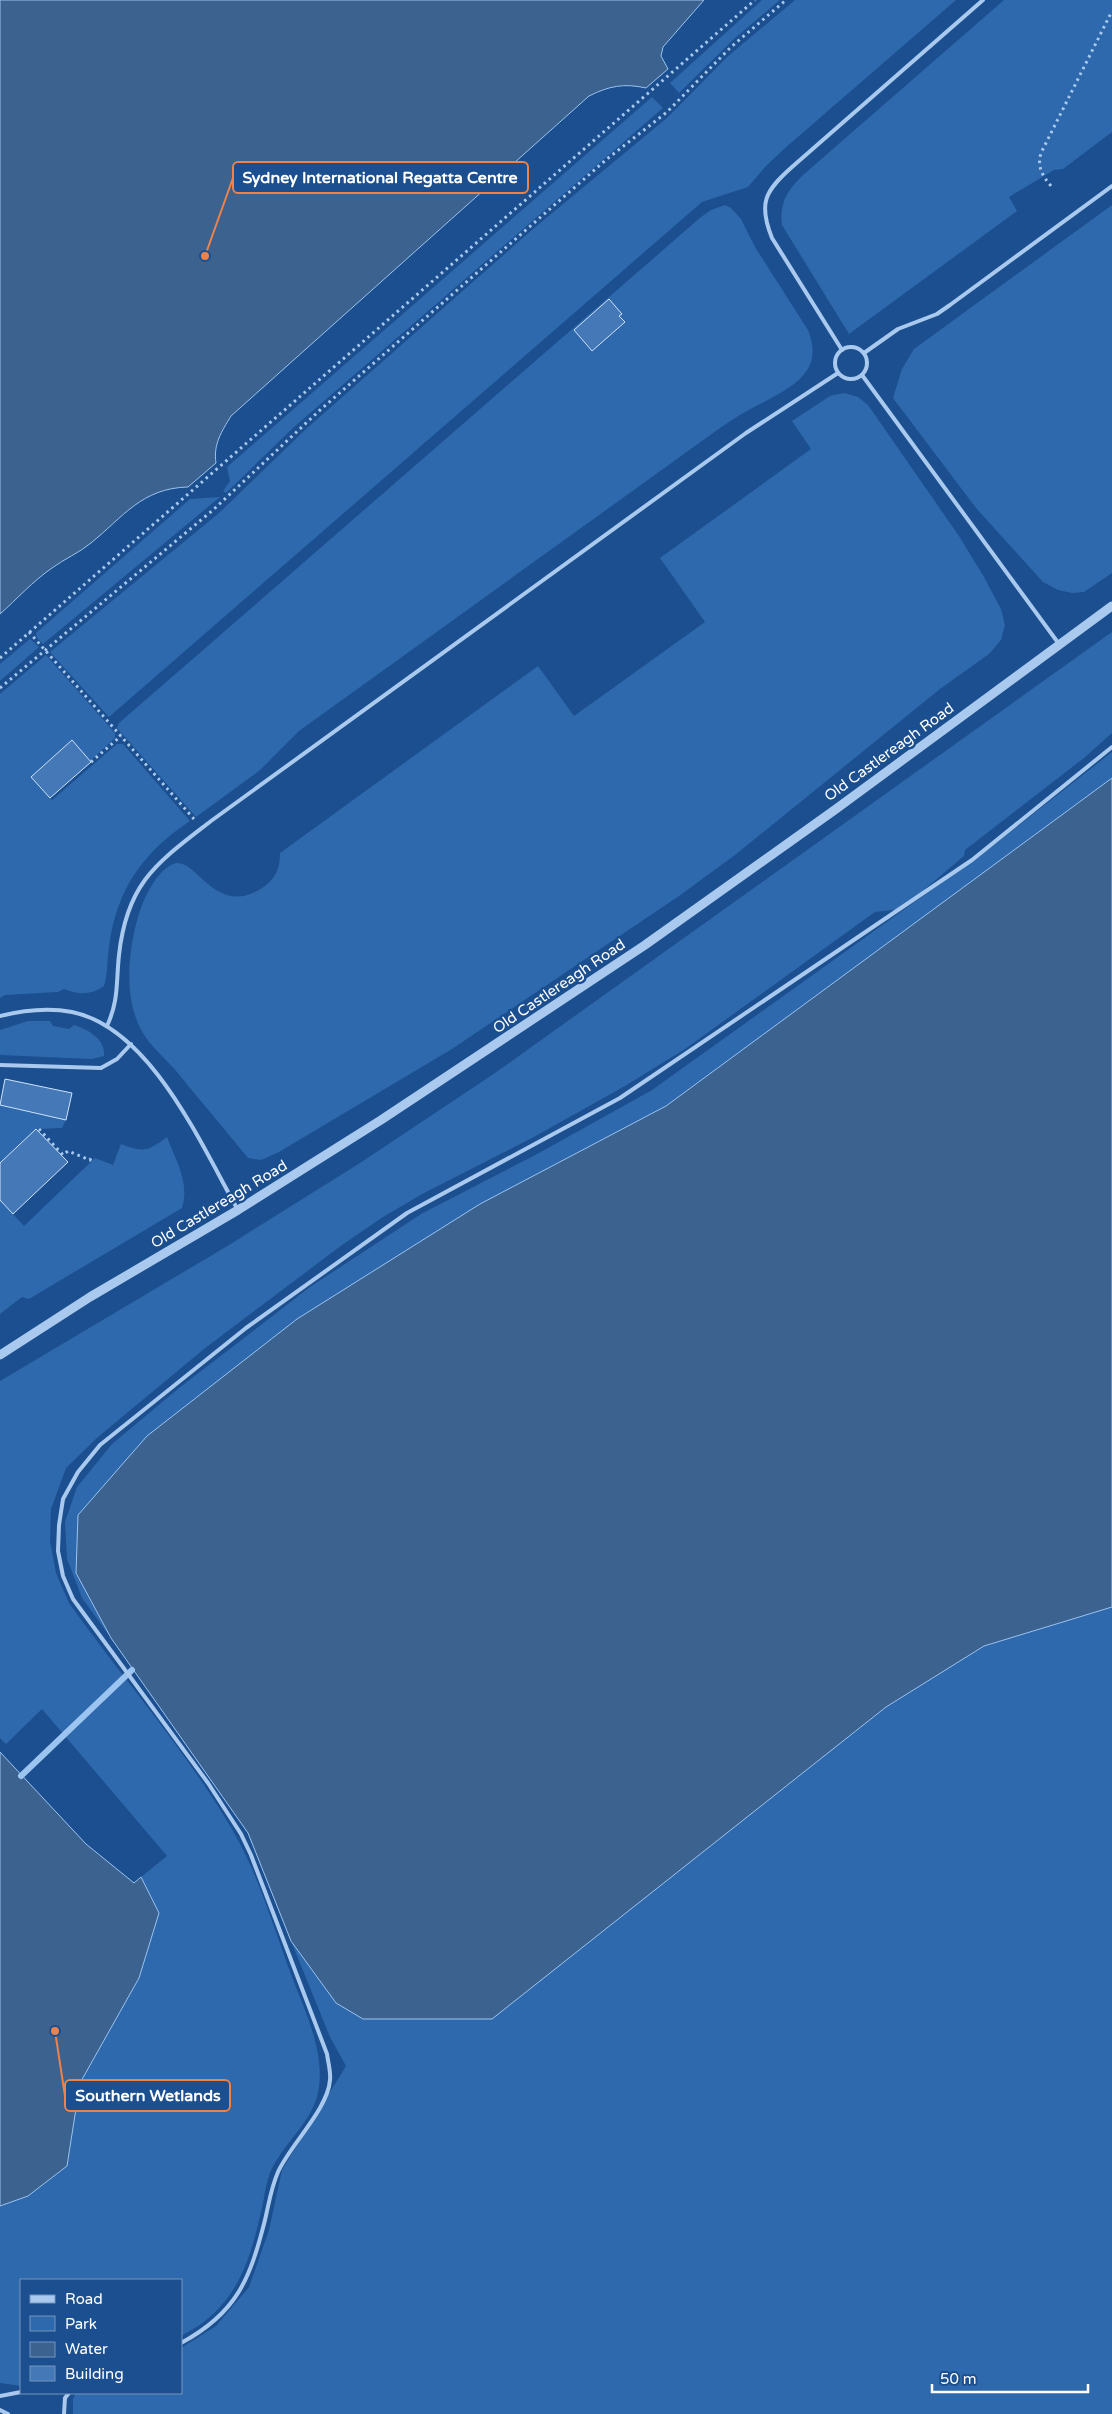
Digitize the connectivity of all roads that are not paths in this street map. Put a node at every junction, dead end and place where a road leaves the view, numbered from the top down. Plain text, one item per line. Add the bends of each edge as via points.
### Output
1 (983, 0) edge
2 (1112, 186) edge
3 (842, 350) junction
4 (864, 353) junction
5 (838, 373) junction
6 (862, 376) junction
7 (1112, 606) edge
8 (1059, 644) junction
9 (1112, 747) edge
10 (0, 1016) edge
11 (107, 1026) junction
12 (131, 1044) junction
13 (0, 1065) edge
14 (238, 1210) junction
15 (0, 1355) edge
16 (182, 2342) edge
17 (20, 2392) edge
18 (68, 2394) edge
19 (0, 2396) edge
20 (0, 2410) edge
21 (8, 2414) edge
22 (64, 2414) edge

1 - 3 lane via 792,167 770,189 766,198 765,218 772,238
2 - 4 lane via 950,305 898,329
3 - 4 lane via 856,348
3 - 5 lane via 835,360
4 - 6 lane via 868,362
5 - 6 lane via 852,380
5 - 11 lane via 746,433 202,828 148,873 126,917 121,940 117,1004
6 - 8 lane
7 - 8 street, Old Castlereagh Road
8 - 14 street, Old Castlereagh Road via 645,945 381,1120
9 - 16 lane via 972,860 620,1098 407,1213 246,1328 100,1445 78,1472 63,1499 59,1525 58,1551 63,1576 98,1635 208,1783 241,1834 327,2054 330,2081 319,2110 281,2165 272,2186 254,2261 244,2284 213,2323
10 - 11 lane via 19,1011 53,1010 89,1017
11 - 12 lane
12 - 13 lane via 117,1059 101,1068
12 - 14 lane via 173,1096
14 - 15 street, Old Castlereagh Road via 90,1297
17 - 19 lane
18 - 22 lane
20 - 21 lane

